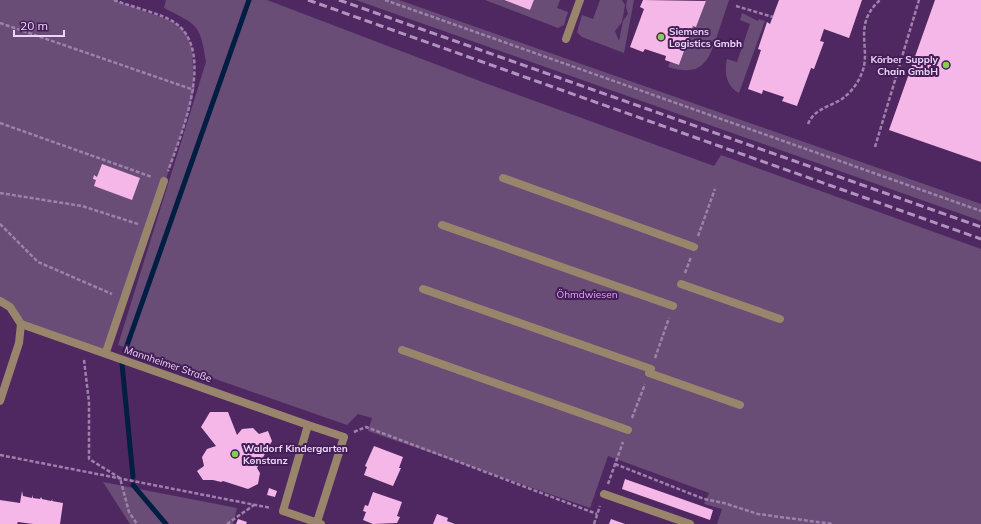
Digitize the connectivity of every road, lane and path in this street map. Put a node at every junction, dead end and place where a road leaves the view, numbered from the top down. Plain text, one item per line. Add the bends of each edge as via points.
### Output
1 (114, 0) edge
2 (385, 0) edge
3 (580, 0) edge
4 (880, 0) edge
5 (919, 0) edge
6 (736, 6) dead end
7 (773, 17) dead end
8 (0, 23) edge
9 (566, 39) dead end
10 (194, 90) junction
11 (0, 123) edge
12 (808, 124) dead end
13 (875, 147) dead end
14 (503, 178) dead end
15 (164, 181) junction
16 (0, 193) edge
17 (981, 211) edge
18 (0, 224) edge
19 (442, 225) dead end
20 (148, 227) junction
21 (694, 246) dead end
22 (681, 284) dead end
23 (423, 289) dead end
24 (0, 300) edge
25 (124, 300) junction
26 (673, 306) dead end
27 (780, 318) dead end
28 (21, 324) junction
29 (82, 345) junction
30 (402, 350) dead end
31 (106, 352) junction
32 (0, 401) edge
33 (740, 405) dead end
34 (308, 424) junction
35 (366, 427) dead end
36 (628, 430) dead end
37 (0, 455) edge
38 (615, 464) dead end
39 (120, 478) junction
40 (604, 494) dead end
41 (255, 505) junction
42 (283, 511) junction
43 (598, 514) dead end
44 (319, 523) edge
45 (137, 524) edge
46 (226, 524) edge
47 (690, 524) edge
48 (833, 524) edge

1 - 10 path via 174,22 186,32 192,47
2 - 17 path
3 - 9 street
4 - 12 path via 873,6 863,33 865,61 855,87 842,99 811,116
5 - 13 path
6 - 7 path
8 - 10 path
10 - 15 path via 185,124
11 - 15 path
14 - 21 street
15 - 20 street
16 - 20 path via 82,206
18 - 25 path via 38,262
19 - 26 street
20 - 25 street
22 - 27 street
23 - 33 street
24 - 28 street via 10,308
25 - 31 street
28 - 29 street, Mannheimer Straße
28 - 32 street via 19,343
29 - 31 street, Mannheimer Straße
29 - 39 path via 89,402 89,458
30 - 36 street
31 - 34 street, Mannheimer Straße
34 - 42 street
34 - 44 street, Mannheimer Straße via 344,436
35 - 43 path
37 - 39 path
38 - 48 path via 704,499 758,514
39 - 41 path
39 - 45 path via 129,512
40 - 47 street
41 - 42 path
41 - 46 path
42 - 44 street, Mannheimer Straße

